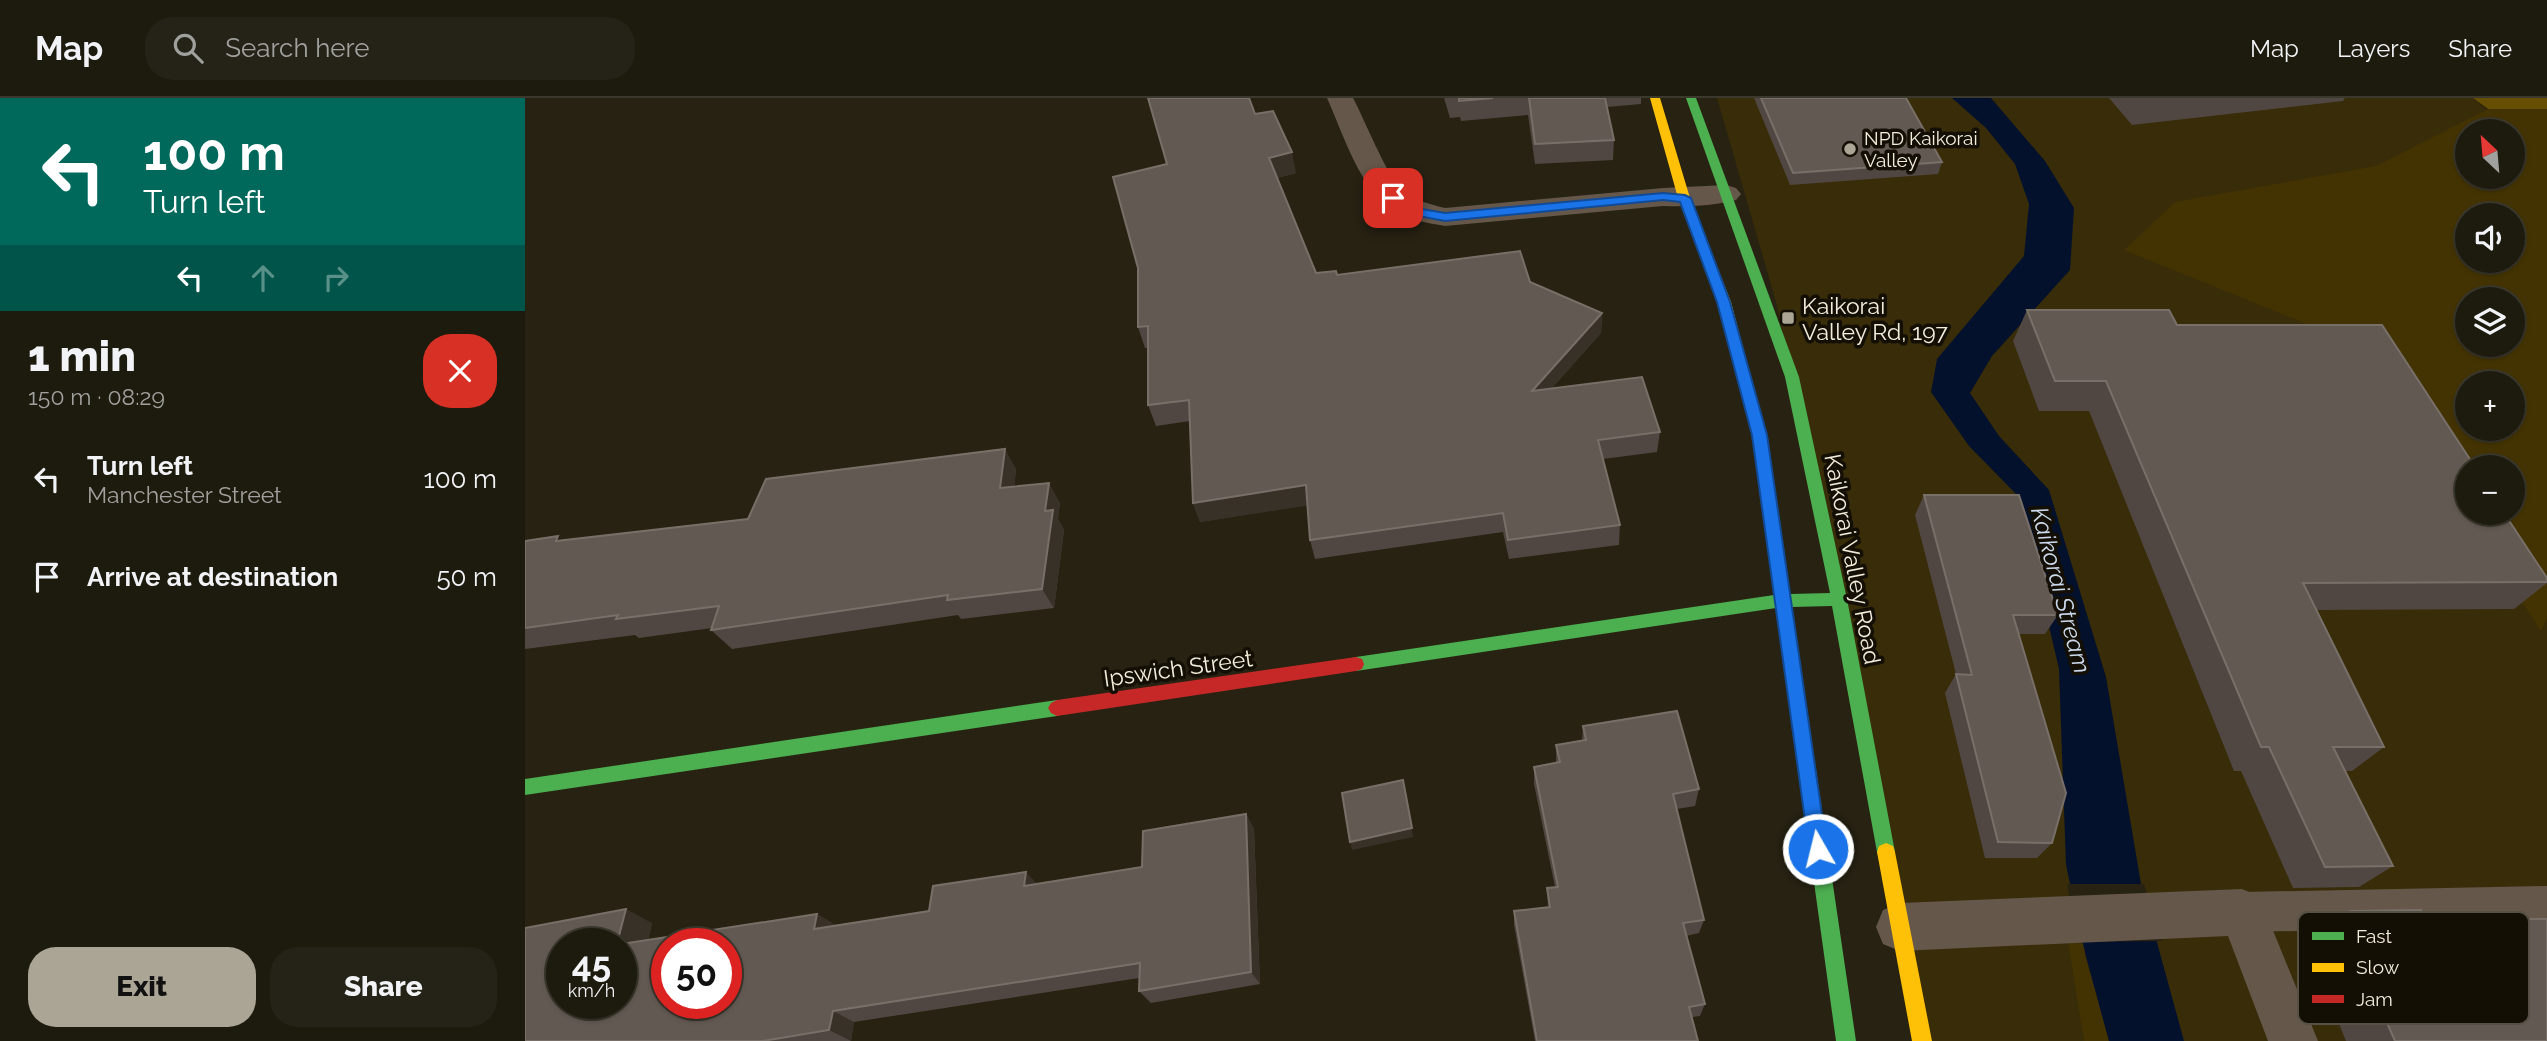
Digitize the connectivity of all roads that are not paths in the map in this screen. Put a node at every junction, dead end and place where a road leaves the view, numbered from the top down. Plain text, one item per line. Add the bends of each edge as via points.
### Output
1 (1341, 98) edge
2 (1655, 98) edge
3 (1691, 98) edge
4 (1725, 194) junction
5 (1685, 198) junction
6 (1839, 599) junction
7 (1782, 601) junction
8 (525, 787) edge
9 (2547, 906) edge
10 (2242, 912) junction
11 (1901, 927) junction
12 (1846, 1041) edge
13 (1922, 1041) edge
14 (2293, 1041) edge

1 - 5 street via 1383,186 1413,211 1445,217
2 - 5 main road
3 - 4 main road, Kaikorai Valley Road
4 - 5 street
4 - 6 main road, Kaikorai Valley Road via 1792,377
5 - 7 main road via 1724,302 1759,435
6 - 7 main road, Ipswich Street
6 - 11 main road, Kaikorai Valley Road
7 - 8 main road, Ipswich Street
7 - 12 main road
9 - 10 lane
10 - 11 street
10 - 14 street
11 - 13 main road, Kaikorai Valley Road

